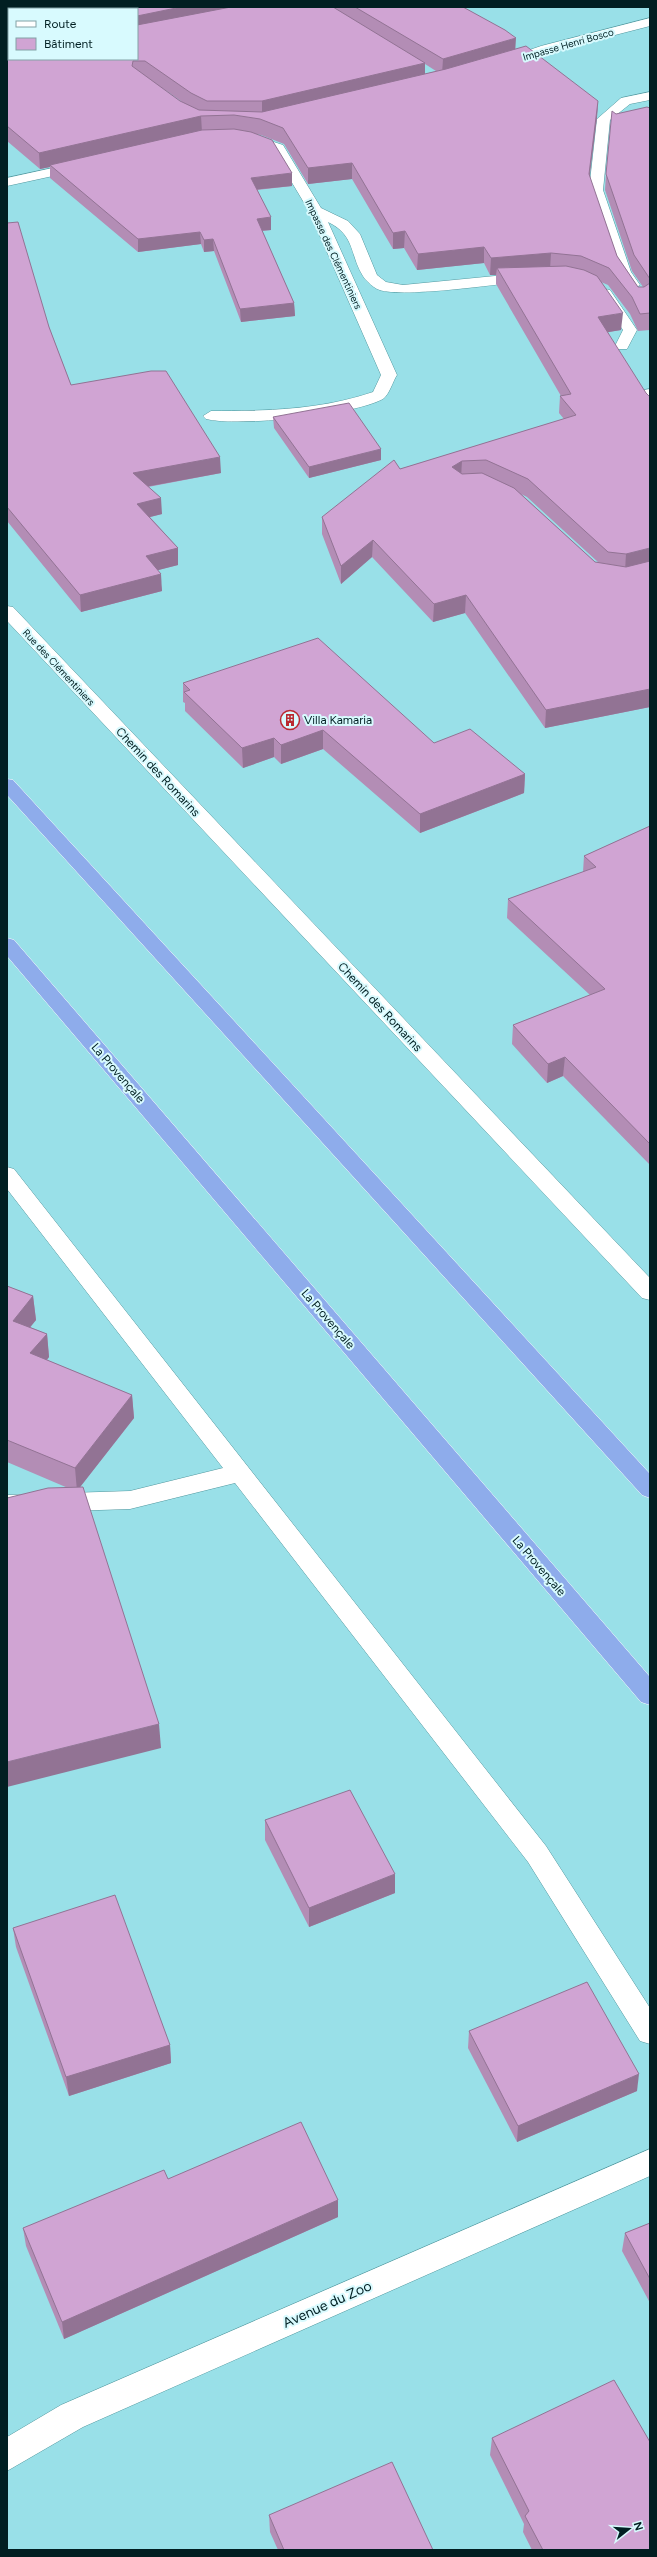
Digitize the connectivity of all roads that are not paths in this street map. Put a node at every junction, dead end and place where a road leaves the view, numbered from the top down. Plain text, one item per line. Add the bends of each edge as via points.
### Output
1 (650, 22) edge
2 (494, 66) edge
3 (650, 96) edge
4 (266, 128) edge
5 (234, 136) edge
6 (278, 148) junction
7 (94, 163) edge
8 (7, 182) edge
9 (316, 211) junction
10 (542, 276) edge
11 (591, 284) edge
12 (642, 298) edge
13 (622, 346) dead end
14 (211, 416) dead end
15 (7, 611) edge
16 (111, 723) joint
17 (7, 784) edge
18 (7, 944) edge
19 (7, 1174) edge
20 (650, 1292) edge
21 (240, 1473) junction
22 (650, 1489) edge
23 (7, 1504) edge
24 (650, 1695) edge
25 (650, 2032) edge
26 (650, 2162) edge
27 (7, 2455) edge

1 - 2 street, Impasse Henri Bosco via 545,49
3 - 12 street via 626,101 604,119 596,190 624,272
4 - 6 street, Impasse des Clémentiniers
5 - 6 street via 255,139
6 - 9 street, Impasse des Clémentiniers
7 - 8 street
9 - 10 street via 343,224 355,237 371,277 382,286 403,289
9 - 14 street, Impasse des Clémentiniers via 389,375 379,395 353,405 298,415
11 - 13 street via 602,289 630,330
15 - 16 street, Rue des Clémentiniers
16 - 20 street, Chemin des Romarins
17 - 22 highway
18 - 24 highway, La Provençale
19 - 21 street
21 - 23 street via 130,1500
21 - 25 street via 537,1854
26 - 27 street, Avenue du Zoo via 72,2416

